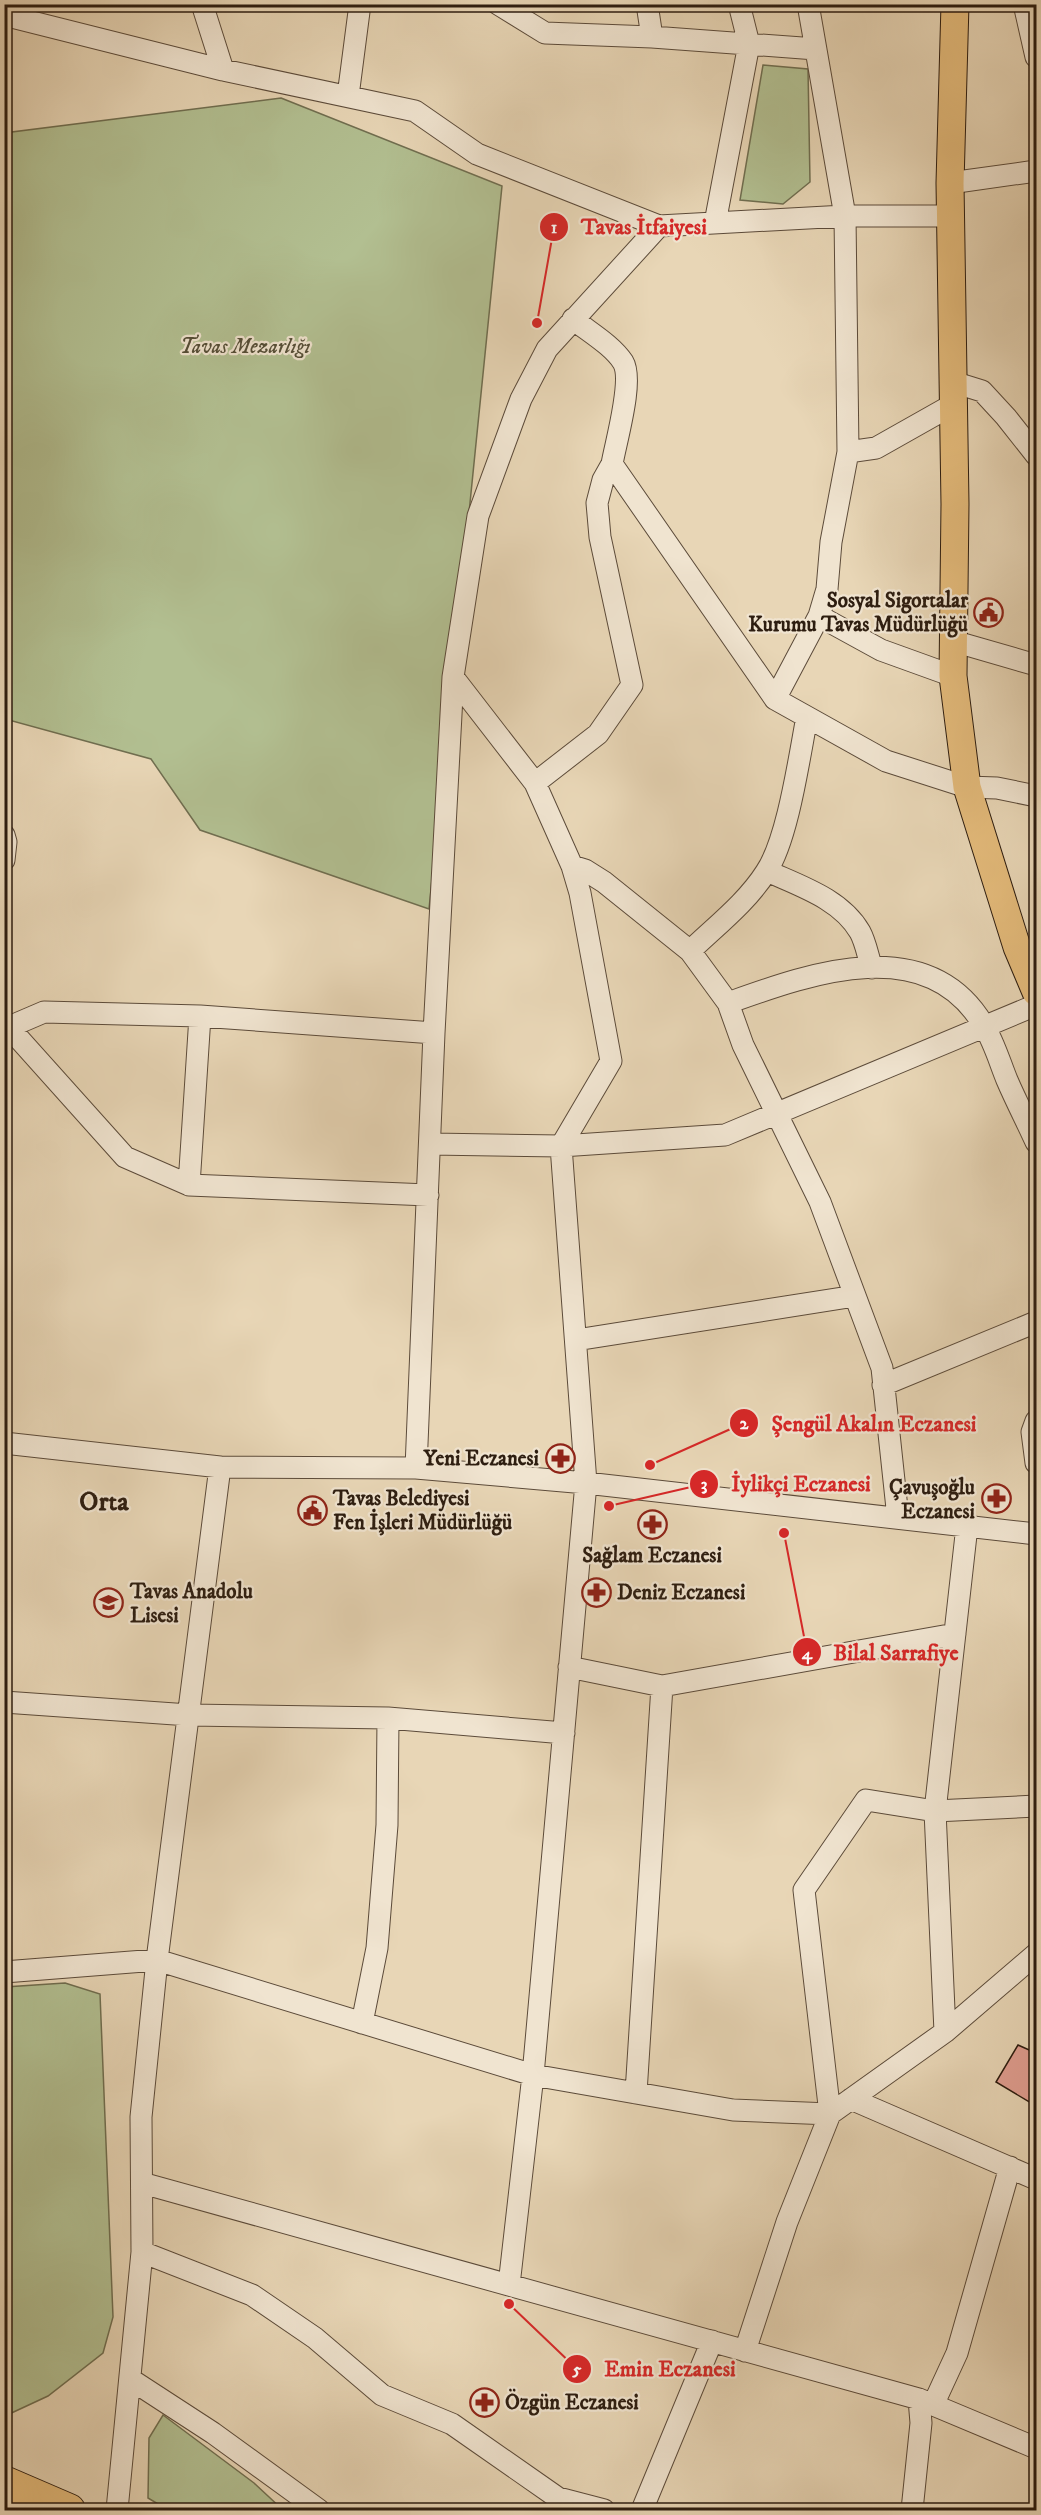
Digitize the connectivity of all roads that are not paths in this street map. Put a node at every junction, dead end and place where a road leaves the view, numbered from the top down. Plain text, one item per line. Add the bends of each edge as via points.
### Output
1 (202, 4) edge
2 (360, 4) edge
3 (498, 4) edge
4 (647, 4) edge
5 (739, 4) edge
6 (808, 4) edge
7 (955, 4) edge
8 (1024, 4) edge
9 (4, 15) edge
10 (652, 37) junction
11 (749, 44) junction
12 (816, 49) junction
13 (1036, 57) edge
14 (223, 70) junction
15 (348, 96) junction
16 (1036, 171) edge
17 (950, 183) junction
18 (845, 216) junction
19 (951, 216) junction
20 (715, 223) junction
21 (659, 226) junction
22 (573, 320) junction
23 (954, 393) junction
24 (848, 452) junction
25 (1036, 455) edge
26 (612, 464) junction
27 (819, 616) junction
28 (953, 641) junction
29 (1036, 665) edge
30 (953, 676) junction
31 (453, 677) junction
32 (775, 699) junction
33 (807, 717) junction
34 (535, 783) junction
35 (967, 788) junction
36 (1036, 796) edge
37 (4, 835) edge
38 (4, 860) edge
39 (572, 866) junction
40 (767, 871) junction
41 (690, 951) junction
42 (872, 968) junction
43 (1036, 992) edge
44 (728, 1003) junction
45 (1036, 1005) edge
46 (200, 1016) junction
47 (6, 1026) edge
48 (985, 1027) junction
49 (434, 1033) junction
50 (777, 1113) junction
51 (1036, 1142) edge
52 (431, 1144) junction
53 (561, 1146) junction
54 (189, 1185) junction
55 (428, 1195) junction
56 (855, 1296) junction
57 (1036, 1322) edge
58 (576, 1340) junction
59 (884, 1385) junction
60 (1036, 1421) edge
61 (4, 1443) edge
62 (1036, 1463) edge
63 (220, 1467) junction
64 (417, 1468) junction
65 (586, 1483) junction
66 (898, 1518) junction
67 (967, 1526) junction
68 (1036, 1534) edge
69 (955, 1634) junction
70 (570, 1667) junction
71 (662, 1686) junction
72 (4, 1702) edge
73 (189, 1714) junction
74 (388, 1718) junction
75 (564, 1732) junction
76 (1036, 1806) edge
77 (935, 1810) junction
78 (1036, 1954) edge
79 (157, 1960) junction
80 (4, 1972) edge
81 (362, 2023) junction
82 (945, 2032) junction
83 (533, 2075) junction
84 (636, 2094) junction
85 (851, 2098) junction
86 (830, 2114) junction
87 (1010, 2167) junction
88 (1036, 2179) edge
89 (142, 2183) junction
90 (142, 2252) junction
91 (509, 2285) junction
92 (712, 2342) junction
93 (746, 2350) junction
94 (130, 2379) junction
95 (926, 2402) junction
96 (1036, 2448) edge
97 (4, 2482) edge
98 (557, 2504) edge
99 (69, 2511) edge
100 (117, 2511) edge
101 (319, 2511) edge
102 (604, 2511) edge
103 (642, 2511) edge
104 (912, 2511) edge

1 - 14 street
2 - 15 street
3 - 10 street via 545,33
4 - 10 street
5 - 11 street
6 - 12 street
7 - 17 main road
8 - 13 street
9 - 14 street
10 - 11 street
11 - 12 street
11 - 20 street
12 - 18 street
14 - 15 street
15 - 21 street via 415,111 477,154
16 - 17 street
17 - 19 main road
18 - 19 street
18 - 20 street
18 - 24 street
19 - 23 main road
20 - 21 street
21 - 22 street
22 - 26 street via 615,352 624,364 624,406
22 - 31 street via 547,349 521,399 478,516
23 - 24 street via 876,448
23 - 25 street via 982,391
23 - 28 main road
24 - 27 street via 831,542 827,589
26 - 32 street
26 - 34 street via 597,503 600,537 632,685 598,734
27 - 30 street via 881,650
27 - 32 street
28 - 29 street
28 - 30 main road
30 - 35 main road
31 - 34 street
31 - 49 street
32 - 33 street
33 - 35 street via 886,761
33 - 40 street via 779,843
34 - 39 street
35 - 36 street via 997,788
35 - 43 main road via 1017,947
37 - 38 street
39 - 41 street via 604,882
39 - 53 street via 611,1061
40 - 41 street
40 - 42 street via 841,910 861,934
41 - 44 street
42 - 44 street via 806,976
42 - 48 street via 930,975 955,992
44 - 50 street via 743,1045
45 - 48 street
46 - 47 street via 44,1012
46 - 49 street
46 - 54 street
47 - 54 street via 125,1157
48 - 50 street
48 - 51 street
49 - 52 street
50 - 53 street via 724,1135
50 - 56 street via 820,1202
52 - 53 street
52 - 55 street
53 - 58 street
54 - 55 street
55 - 64 street
56 - 58 street
56 - 59 street via 882,1368
57 - 59 street
58 - 65 street
59 - 66 street
60 - 62 street via 1032,1432
61 - 63 street
63 - 64 street
63 - 73 street
64 - 65 street
65 - 66 street
65 - 70 street
66 - 67 street
67 - 68 street
67 - 69 street
69 - 71 street
69 - 77 street
70 - 71 street
70 - 75 street
71 - 84 street
72 - 73 street
73 - 74 street
73 - 79 street
74 - 75 street
74 - 81 street via 387,1825 379,1926
75 - 83 street
76 - 77 street
77 - 82 street
77 - 86 street via 866,1800 804,1890
78 - 82 street
79 - 80 street
79 - 81 street
79 - 89 street via 141,2117
81 - 83 street
82 - 85 street
83 - 84 street
83 - 91 street
84 - 86 street via 733,2110
85 - 86 street
85 - 87 street
86 - 93 street via 788,2222
87 - 88 street
87 - 95 street via 957,2353
89 - 90 street
89 - 91 street
90 - 94 street
90 - 98 street via 252,2295 315,2338 382,2395 452,2424
91 - 92 street
92 - 93 street
92 - 103 street
93 - 95 street
94 - 100 street
94 - 101 street via 213,2433
95 - 96 street
95 - 104 street
97 - 99 highway
98 - 102 street

